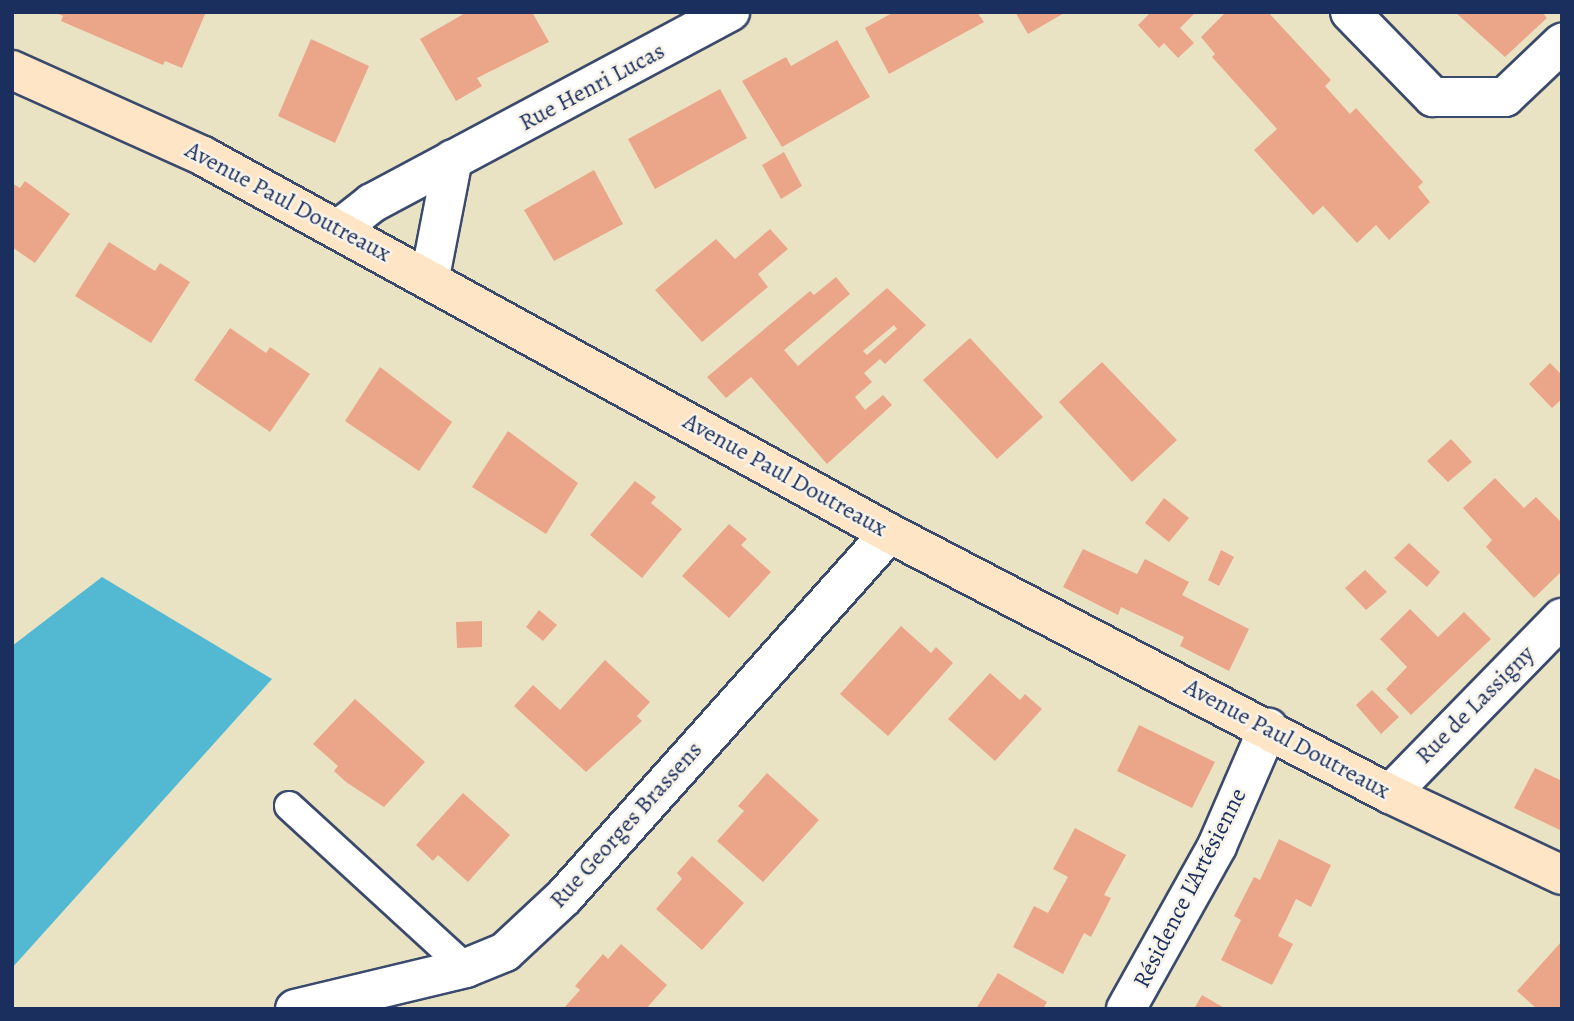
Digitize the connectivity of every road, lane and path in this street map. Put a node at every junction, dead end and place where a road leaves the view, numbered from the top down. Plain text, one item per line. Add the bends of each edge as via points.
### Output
1 (730, 12) edge
2 (1350, 12) edge
3 (1562, 43) edge
4 (12, 70) edge
5 (453, 159) junction
6 (339, 229) junction
7 (430, 277) junction
8 (889, 533) junction
9 (1562, 618) edge
10 (1268, 728) junction
11 (1390, 794) junction
12 (289, 806) dead end
13 (1562, 875) edge
14 (467, 968) junction
15 (295, 1009) edge
16 (1126, 1009) edge

1 - 5 street, Rue Henri Lucas
2 - 3 street via 1433,97 1505,97
4 - 6 street, Avenue Paul Doutreaux via 203,156
5 - 6 street, Rue Henri Lucas via 353,214
5 - 7 street
6 - 7 street, Avenue Paul Doutreaux
7 - 8 street, Avenue Paul Doutreaux
8 - 10 street, Avenue Paul Doutreaux
8 - 14 street, Rue Georges Brassens via 564,897 505,952
9 - 11 street, Rue de Lassigny
10 - 11 street, Avenue Paul Doutreaux
10 - 16 street, Résidence L'Artésienne via 1217,846
11 - 13 street, Avenue Paul Doutreaux
12 - 14 lane
14 - 15 street, Rue Georges Brassens

